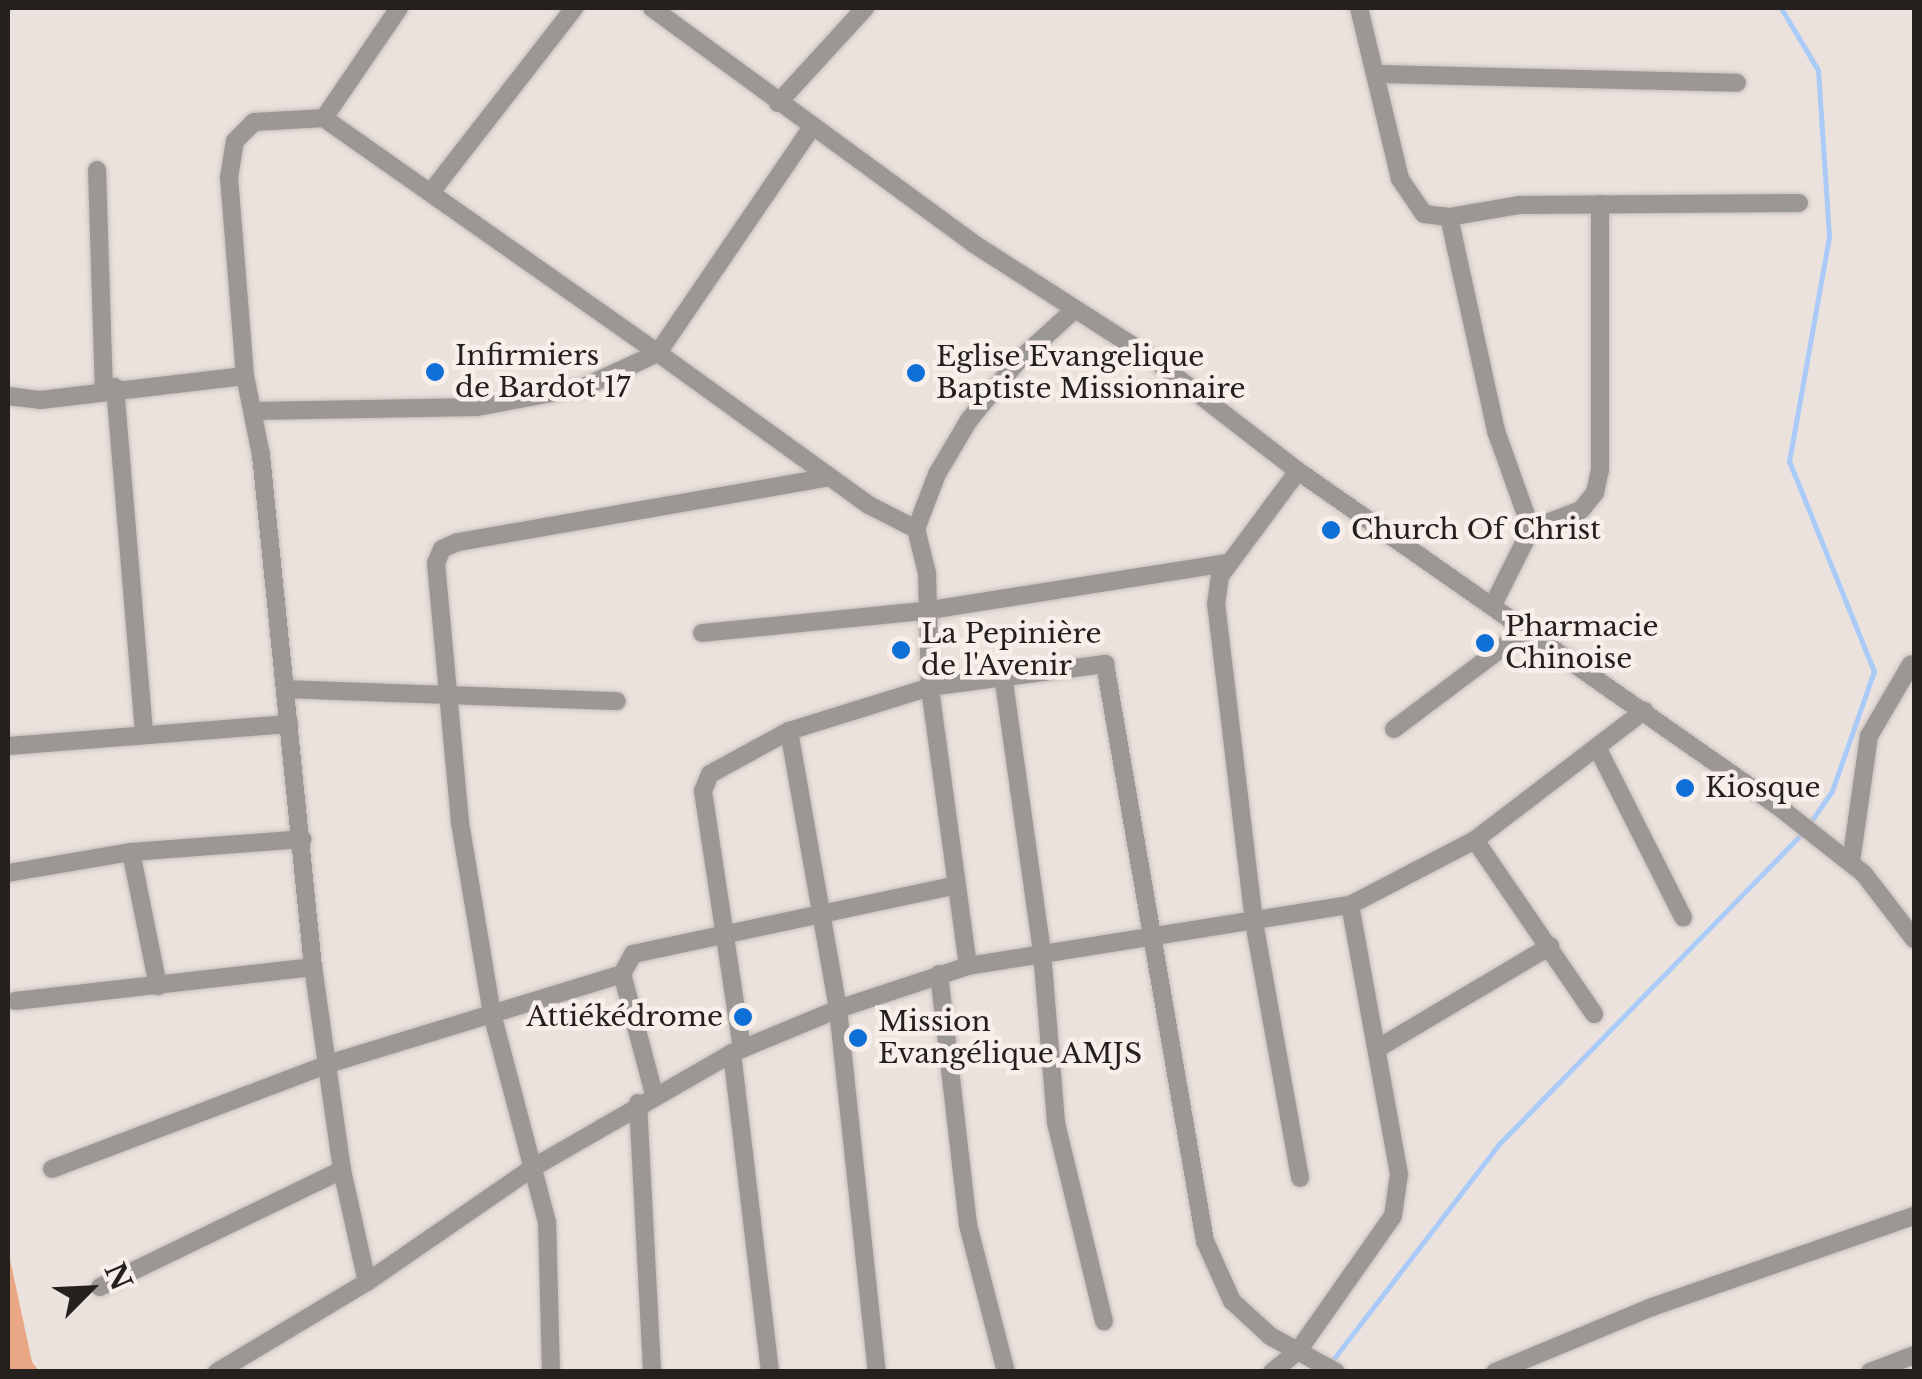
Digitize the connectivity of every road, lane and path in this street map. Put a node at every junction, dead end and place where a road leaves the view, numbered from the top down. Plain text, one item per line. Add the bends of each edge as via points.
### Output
1 (399, 8) edge
2 (574, 8) edge
3 (652, 8) edge
4 (865, 8) edge
5 (1359, 8) edge
6 (1379, 74) junction
7 (1737, 83) dead end
8 (778, 103) junction
9 (324, 118) junction
10 (812, 127) junction
11 (97, 170) dead end
12 (431, 192) junction
13 (1798, 203) dead end
14 (1600, 204) junction
15 (1449, 217) junction
16 (1072, 312) junction
17 (658, 353) junction
18 (245, 376) junction
19 (110, 389) junction
20 (8, 396) edge
21 (254, 411) junction
22 (1298, 471) junction
23 (829, 477) junction
24 (916, 529) junction
25 (1532, 529) junction
26 (1228, 563) junction
27 (1492, 607) junction
28 (924, 611) junction
29 (1527, 629) junction
30 (702, 634) dead end
31 (1911, 664) dead end
32 (1004, 682) junction
33 (930, 687) junction
34 (285, 690) junction
35 (450, 698) junction
36 (617, 702) dead end
37 (1644, 711) junction
38 (289, 724) junction
39 (1394, 729) dead end
40 (789, 731) junction
41 (144, 736) junction
42 (8, 746) edge
43 (1597, 747) junction
44 (303, 839) junction
45 (1475, 840) junction
46 (131, 852) junction
47 (1852, 862) junction
48 (8, 873) edge
49 (957, 886) junction
50 (1350, 906) junction
51 (821, 916) junction
52 (1683, 917) dead end
53 (1254, 922) junction
54 (724, 933) junction
55 (1154, 935) junction
56 (1914, 939) edge
57 (1550, 946) junction
58 (1042, 952) junction
59 (968, 966) junction
60 (314, 967) junction
61 (622, 974) junction
62 (939, 974) junction
63 (158, 986) junction
64 (15, 1001) dead end
65 (838, 1009) junction
66 (492, 1014) junction
67 (1594, 1014) dead end
68 (1380, 1047) junction
69 (737, 1051) junction
70 (328, 1064) junction
71 (646, 1098) junction
72 (534, 1167) junction
73 (52, 1169) dead end
74 (342, 1170) junction
75 (1300, 1178) dead end
76 (1914, 1216) edge
77 (368, 1282) junction
78 (100, 1287) dead end
79 (1104, 1321) dead end
80 (1298, 1350) junction
81 (1914, 1355) edge
82 (218, 1372) edge
83 (551, 1372) edge
84 (652, 1372) edge
85 (770, 1372) edge
86 (878, 1372) edge
87 (1006, 1372) edge
88 (1272, 1372) edge
89 (1336, 1372) edge
90 (1496, 1372) edge
91 (1870, 1372) edge

1 - 9 street
2 - 12 street
3 - 8 street
4 - 8 street
5 - 6 street
6 - 7 street
6 - 15 street via 1410,200 1424,214
8 - 10 street
9 - 12 street
9 - 18 street via 254,122 235,142 230,218
10 - 16 street
10 - 17 street
11 - 19 street
12 - 17 street
13 - 14 street
14 - 15 street via 1483,208
14 - 25 street via 1600,470 1581,510
15 - 25 street via 1496,430
16 - 22 street via 1153,359
16 - 24 street via 1017,362 970,420 937,474
17 - 21 street via 584,387 477,407
17 - 23 street
18 - 19 street
18 - 21 street
19 - 20 street via 40,400
19 - 41 street
21 - 34 street
22 - 26 street
22 - 27 street
23 - 24 street
23 - 35 street via 449,544 436,564
24 - 28 street via 927,573
25 - 27 street
26 - 28 street
26 - 53 street via 1217,587 1218,620
27 - 29 street
28 - 30 street
28 - 33 street
29 - 37 street
29 - 39 street
31 - 47 street via 1869,736
32 - 33 street
32 - 55 street via 1099,661 1108,668
32 - 58 street
33 - 40 street
33 - 49 street
34 - 35 street
34 - 38 street
35 - 36 street
35 - 66 street via 460,822
37 - 43 street
37 - 47 street
38 - 41 street
38 - 44 street
40 - 51 street
40 - 54 street via 726,760 703,791
41 - 42 street
43 - 45 street
43 - 52 street
44 - 46 street
44 - 60 street
45 - 50 street
45 - 57 street
46 - 48 street
46 - 63 street
47 - 56 street
49 - 51 street
49 - 59 street
50 - 53 street
50 - 68 street
51 - 54 street
51 - 65 street
53 - 55 street
53 - 75 street
54 - 61 street via 633,954
54 - 69 street
55 - 58 street
55 - 80 street via 1181,1133 1205,1241 1232,1301
57 - 67 street
57 - 68 street
58 - 59 street
58 - 79 street via 1056,1123
59 - 62 street
60 - 63 street
60 - 70 street
61 - 66 street
61 - 71 street
62 - 65 street
62 - 87 street via 968,1225
63 - 64 street
65 - 69 street
65 - 86 street
66 - 70 street
66 - 72 street
68 - 80 street via 1400,1174 1393,1216
69 - 71 street
69 - 85 street
70 - 73 street
70 - 74 street
71 - 72 street
71 - 84 street
72 - 77 street
72 - 83 street via 547,1222
74 - 77 street
74 - 78 street
76 - 90 street via 1652,1307
77 - 82 street
80 - 88 street
80 - 89 street
81 - 91 street

